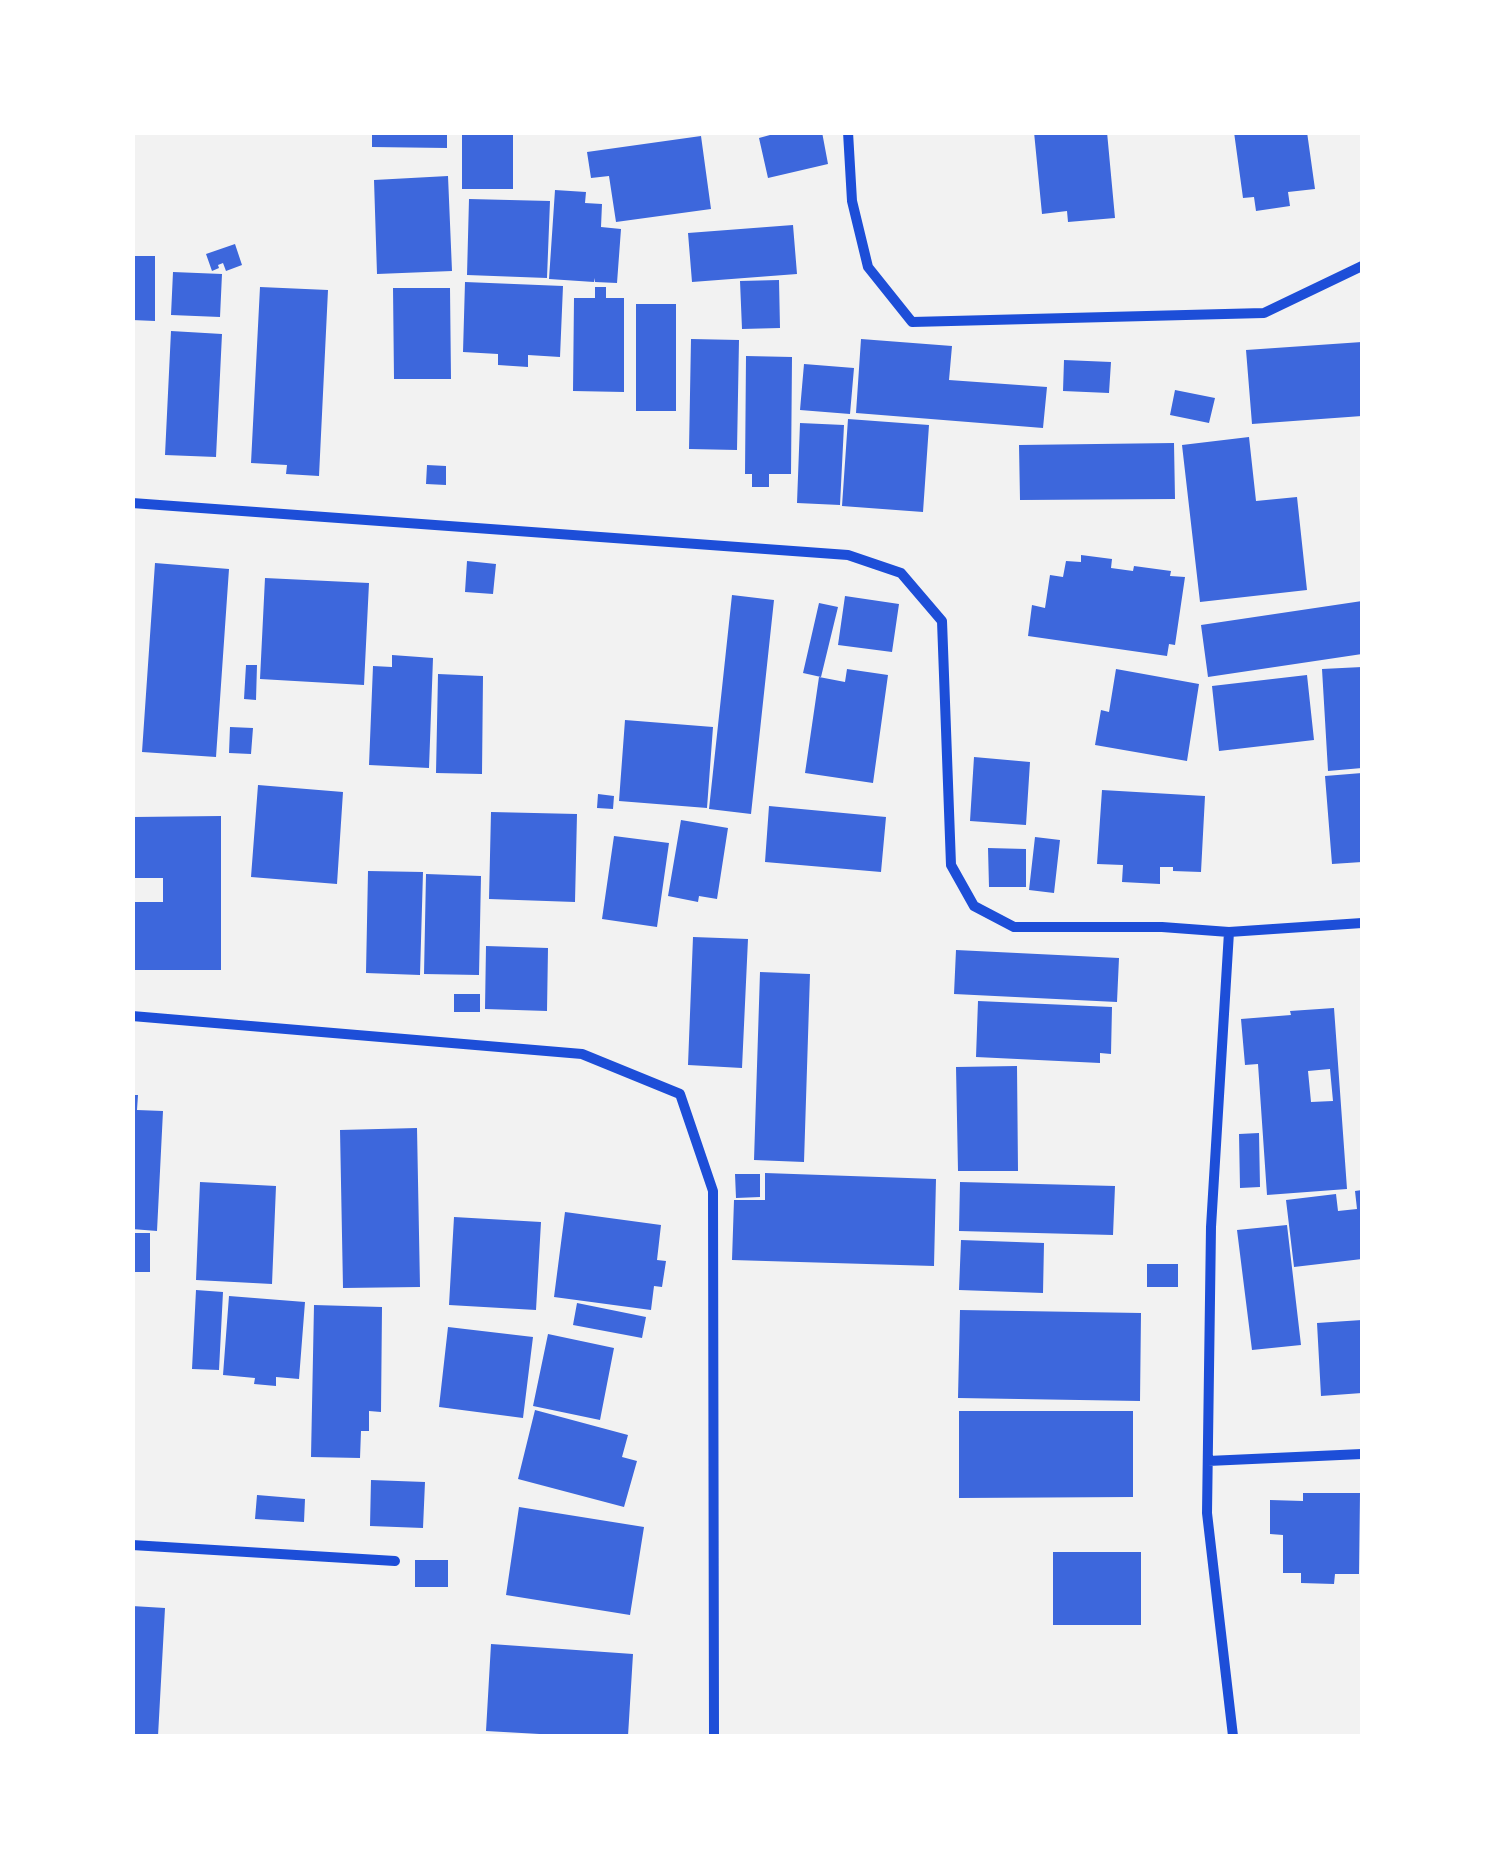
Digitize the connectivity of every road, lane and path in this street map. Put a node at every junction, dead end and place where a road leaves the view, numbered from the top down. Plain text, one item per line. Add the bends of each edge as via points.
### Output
1 (848, 132) edge
2 (1362, 266) edge
3 (132, 504) edge
4 (1362, 923) edge
5 (1229, 932) junction
6 (132, 1016) edge
7 (1362, 1454) edge
8 (1208, 1461) junction
9 (132, 1545) edge
10 (395, 1561) dead end
11 (714, 1736) edge
12 (1232, 1736) edge

1 - 2 street via 852,201 868,267 912,322 1264,312
3 - 5 street via 848,554 902,573 942,621 951,865 974,906 1014,927
4 - 5 street
5 - 8 street via 1212,1227
6 - 11 street via 582,1054 680,1094 713,1191
7 - 8 street
8 - 12 street
9 - 10 street

